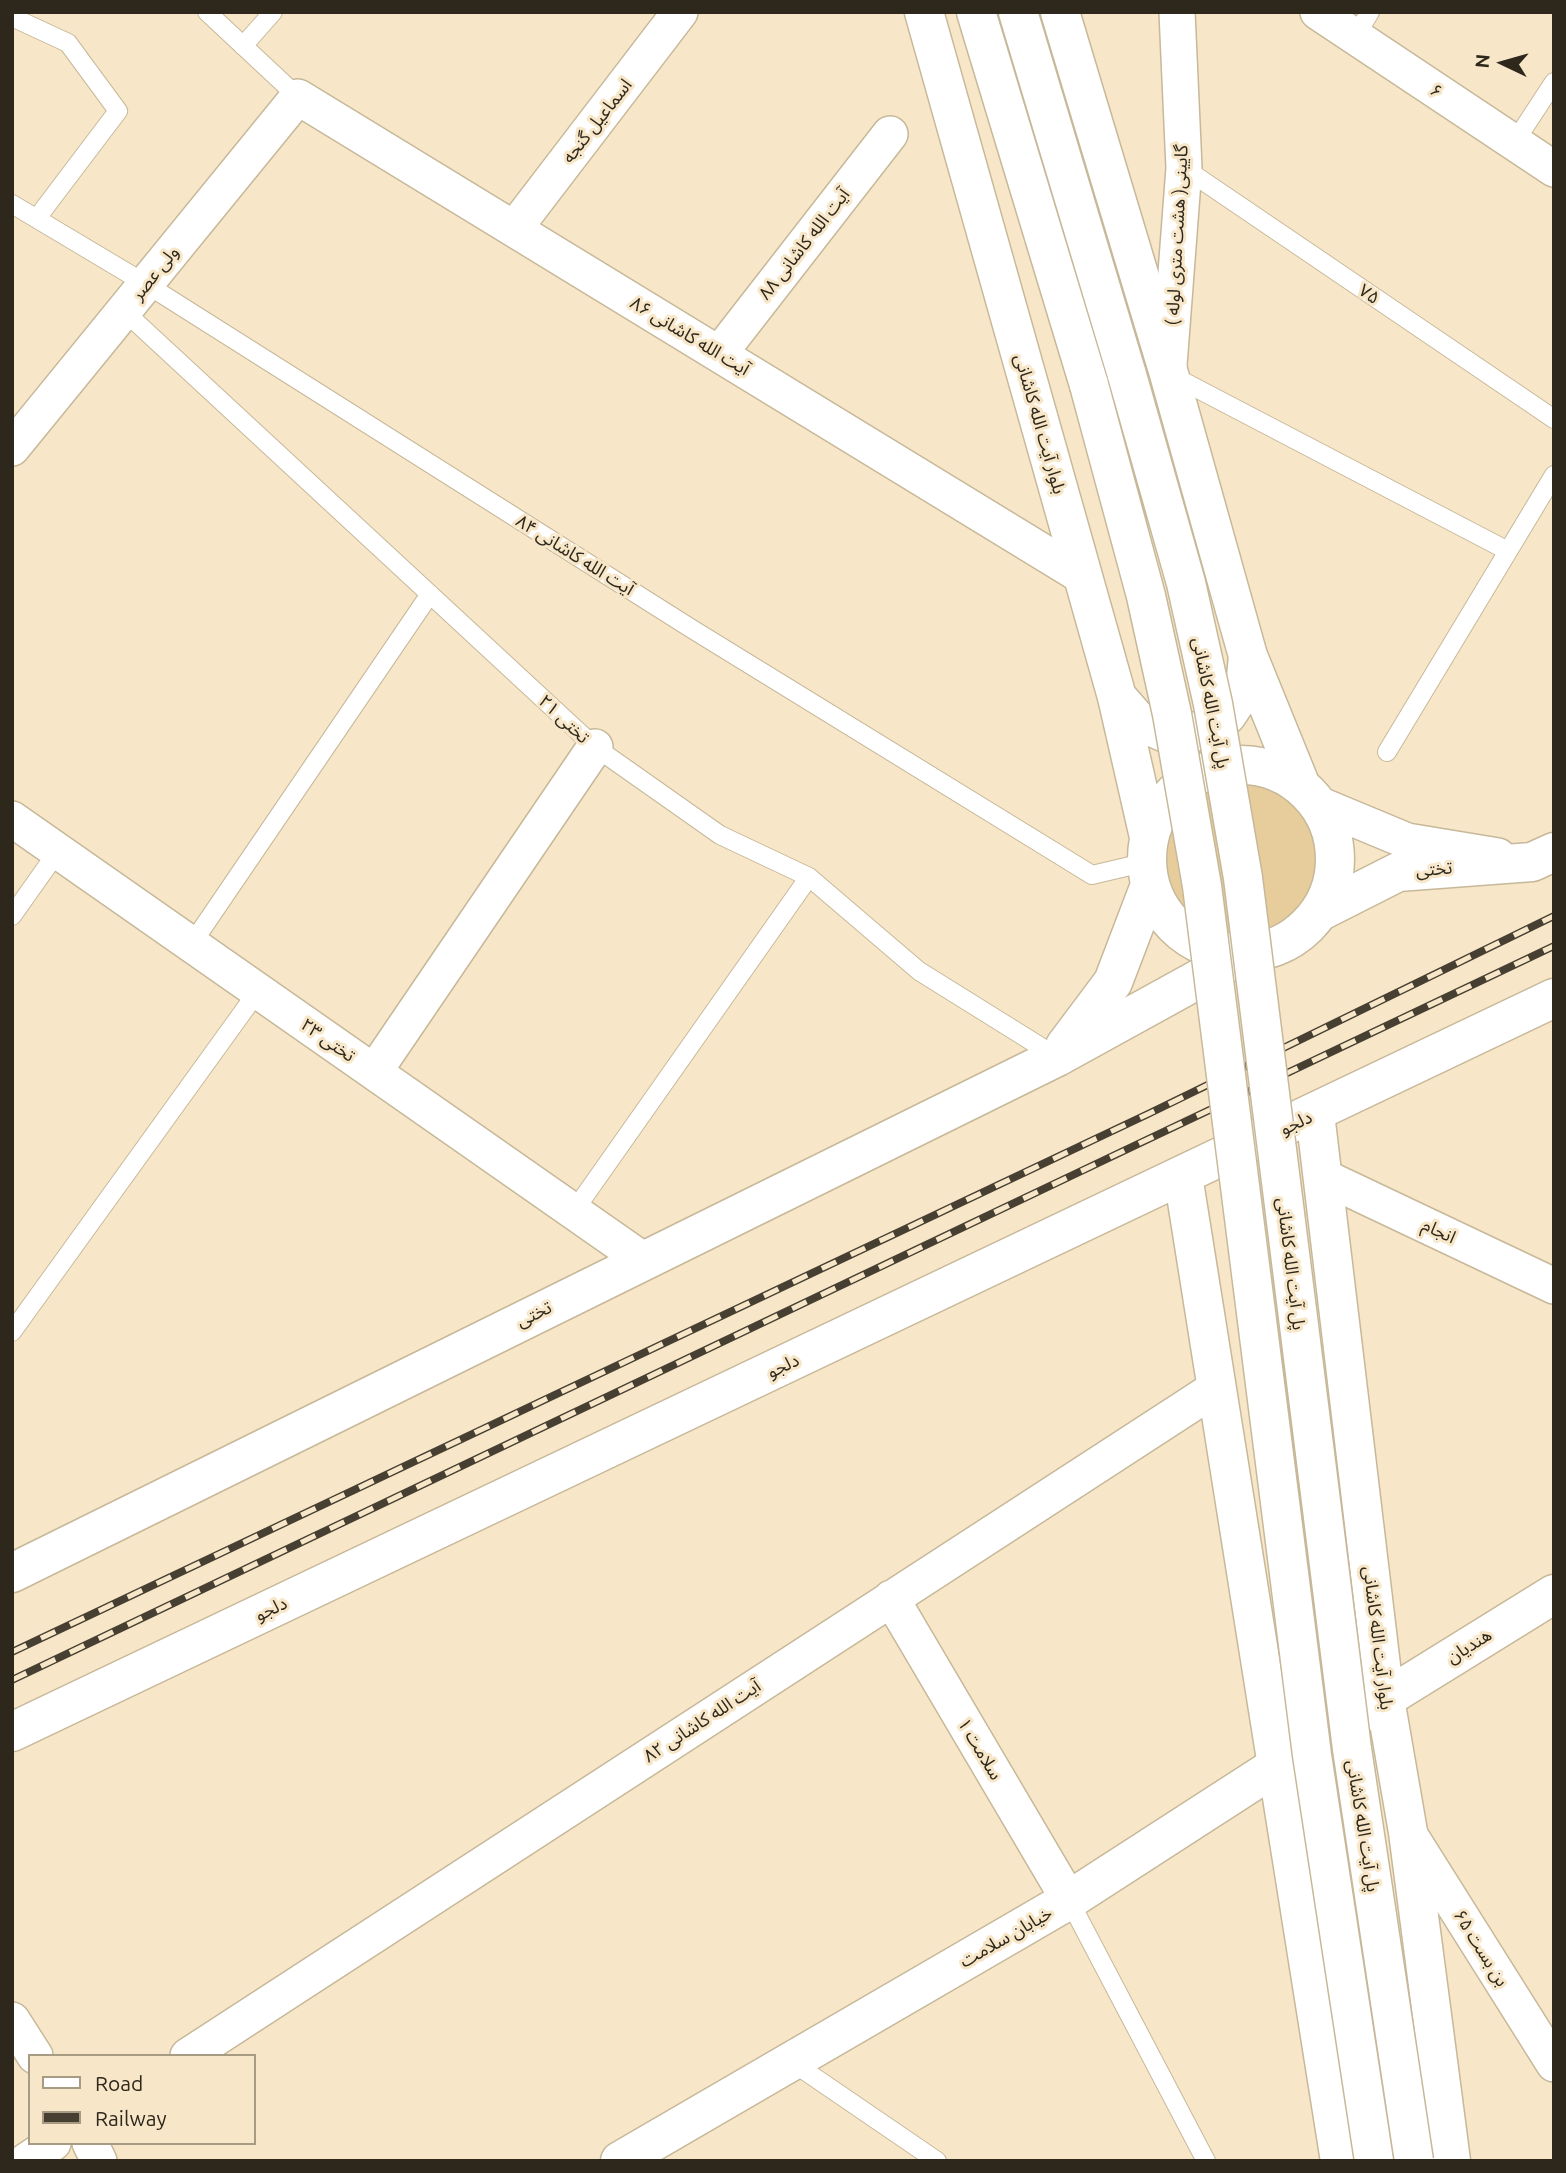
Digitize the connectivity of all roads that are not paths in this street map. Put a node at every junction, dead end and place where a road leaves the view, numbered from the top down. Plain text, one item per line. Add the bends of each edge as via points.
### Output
1 (207, 12) edge
2 (273, 12) edge
3 (680, 12) edge
4 (924, 12) edge
5 (976, 12) edge
6 (1018, 12) edge
7 (1060, 12) edge
8 (1177, 12) edge
9 (1318, 12) edge
10 (12, 17) edge
11 (1362, 25) edge
12 (243, 46) junction
13 (1554, 82) edge
14 (298, 97) junction
15 (890, 134) dead end
16 (1514, 143) junction
17 (1184, 168) junction
18 (1554, 169) edge
19 (12, 204) edge
20 (37, 218) junction
21 (514, 229) junction
22 (146, 284) junction
23 (124, 311) junction
24 (719, 354) junction
25 (1168, 374) junction
26 (1554, 419) edge
27 (12, 448) edge
28 (1554, 475) edge
29 (1508, 551) junction
30 (1082, 576) junction
31 (430, 594) junction
32 (1248, 656) junction
33 (1117, 697) junction
34 (595, 747) junction
35 (1387, 752) dead end
36 (1309, 794) junction
37 (12, 819) edge
38 (58, 851) junction
39 (1543, 857) edge
40 (1148, 862) junction
41 (808, 877) junction
42 (1321, 911) junction
43 (12, 916) edge
44 (191, 944) junction
45 (1244, 954) junction
46 (258, 991) junction
47 (1554, 998) edge
48 (1057, 1057) junction
49 (374, 1072) junction
50 (1315, 1114) junction
51 (1183, 1176) junction
52 (1324, 1177) junction
53 (574, 1212) junction
54 (643, 1260) junction
55 (1554, 1286) edge
56 (12, 1332) edge
57 (1216, 1388) junction
58 (12, 1573) edge
59 (1554, 1594) edge
60 (891, 1598) junction
61 (1385, 1699) junction
62 (12, 1732) edge
63 (1278, 1765) junction
64 (1406, 1819) junction
65 (1288, 1831) junction
66 (1069, 1900) junction
67 (12, 2020) edge
68 (34, 2054) edge
69 (191, 2054) edge
70 (792, 2062) junction
71 (1554, 2064) edge
72 (50, 2145) edge
73 (91, 2145) edge
74 (642, 2153) edge
75 (26, 2161) edge
76 (99, 2161) edge
77 (937, 2161) edge
78 (1206, 2161) edge
79 (1340, 2161) edge
80 (1374, 2161) edge
81 (1414, 2161) edge
82 (1451, 2161) edge

1 - 12 lane
2 - 12 lane
3 - 21 street, اسماعیل گنجه
4 - 30 main road, بلوار آیت الله کاشانی
5 - 80 main road, bridge via 1089,385 1172,714 1202,886 1312,1755
6 - 81 main road, پل آیت الله کاشانی, bridge via 1127,375 1189,597 1213,704 1244,878 1352,1749
7 - 25 main road
8 - 17 street, گایینی( هشت متری لوله )
9 - 11 street, ۶
10 - 20 lane via 68,43 118,111
11 - 16 street, ۶
12 - 14 lane
13 - 16 lane
14 - 21 street, آیت الله کاشانی ۸۶
14 - 22 street, ولی عصر
15 - 24 street, آیت الله کاشانی ۸۸
16 - 18 street, ۶
17 - 25 street, گایینی( هشت متری لوله )
17 - 26 lane, ۷۵
19 - 20 lane, آیت الله کاشانی ۸۴
20 - 22 lane, آیت الله کاشانی ۸۴
21 - 24 street, آیت الله کاشانی ۸۶
22 - 23 street, ولی عصر
22 - 40 lane, آیت الله کاشانی ۸۴ via 1092,875
23 - 27 street, ولی عصر
23 - 31 lane, تختی ۲۱
24 - 30 street, آیت الله کاشانی ۸۶
25 - 29 lane
25 - 32 main road
28 - 29 lane
29 - 35 lane
30 - 33 main road, بلوار آیت الله کاشانی
31 - 34 lane, تختی ۲۱
31 - 44 lane
32 - 33 main road via 1245,688 1227,715 1200,731 1168,734 1138,721
32 - 36 main road
33 - 40 main road, بلوار آیت الله کاشانی
34 - 41 lane, تختی ۲۱ via 720,835
34 - 49 street
36 - 39 street via 1407,842
36 - 40 main road via 1276,771 1250,765 1223,766 1198,775 1176,791 1159,812
36 - 42 main road via 1331,829 1336,857 1333,885
37 - 38 street, تختی ۲۳
38 - 43 lane
38 - 44 street, تختی ۲۳
39 - 42 main road, تختی via 1398,872
40 - 45 main road via 1163,913 1185,936 1213,951
40 - 48 main road via 1113,982
41 - 48 lane, تختی ۲۱ via 919,971
41 - 53 lane
42 - 45 main road via 1288,942
44 - 46 street, تختی ۲۳
45 - 48 main road, تختی
46 - 49 street, تختی ۲۳
46 - 56 lane
47 - 50 main road, دلجو
48 - 54 main road, تختی
49 - 53 street, تختی ۲۳
50 - 51 main road, دلجو
50 - 52 main road, بلوار آیت الله کاشانی
51 - 57 main road
51 - 62 main road, دلجو
52 - 55 street, انجام
52 - 61 main road, بلوار آیت الله کاشانی
53 - 54 street, تختی ۲۳
54 - 58 main road, تختی
57 - 60 street, آیت الله کاشانی ۸۲
57 - 63 main road
59 - 61 main road, هندیان
60 - 66 street, سلامت ۱
60 - 69 street, آیت الله کاشانی ۸۲
61 - 63 main road, خیابان سلامت
61 - 64 main road, بلوار آیت الله کاشانی
63 - 65 main road
63 - 66 main road, خیابان سلامت
64 - 65 main road via 1387,1784 1363,1772 1336,1772 1311,1783 1295,1805
64 - 71 street, بن بست ۶۵
64 - 82 main road, بلوار آیت الله کاشانی
65 - 79 main road
66 - 70 main road, خیابان سلامت
66 - 78 lane
67 - 68 street
70 - 74 main road, خیابان سلامت
70 - 77 lane
72 - 75 street
73 - 76 street

